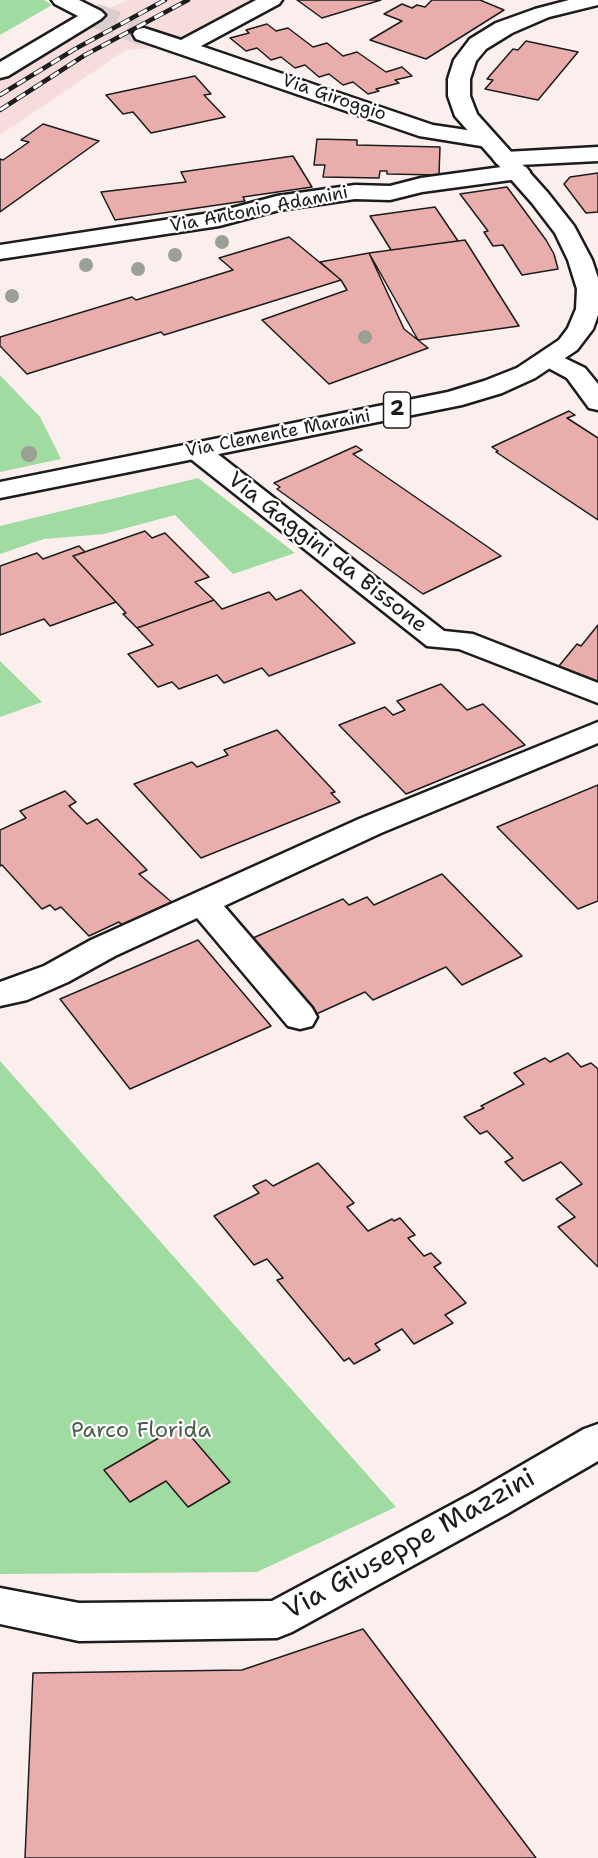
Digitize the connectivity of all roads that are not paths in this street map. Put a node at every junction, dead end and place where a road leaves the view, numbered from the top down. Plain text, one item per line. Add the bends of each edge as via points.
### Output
1 (62, 0) edge
2 (272, 0) edge
3 (594, 0) edge
4 (144, 34) tunnel mouth
5 (185, 46) junction
6 (0, 71) edge
7 (487, 140) junction
8 (598, 154) edge
9 (512, 166) junction
10 (0, 252) edge
11 (550, 359) junction
12 (596, 395) edge
13 (196, 450) junction
14 (0, 490) edge
15 (598, 694) edge
16 (598, 732) edge
17 (203, 903) junction
18 (0, 994) edge
19 (300, 1017) dead end
20 (598, 1441) edge
21 (0, 1606) edge

1 - 6 street via 94,15
2 - 5 street
3 - 7 street, Via Clemente Maraini / 2 via 542,13 504,28 478,44 465,60 459,96 466,116
4 - 5 street, Via Giroggio
5 - 7 street, Via Giroggio via 427,130
7 - 9 street, Via Clemente Maraini / 2
8 - 9 street, Via Antonio Adamini
9 - 10 street, Via Antonio Adamini via 390,192 355,192 277,203 191,224
9 - 11 street, Via Clemente Maraini / 2 via 566,231 590,289 580,329
11 - 12 street via 576,373
11 - 13 street, Via Clemente Maraini / 2 via 493,387 453,399
13 - 14 street, Via Clemente Maraini / 2
13 - 15 street, Via Gaggini da Bissone via 437,639 463,640
16 - 17 street via 370,826
17 - 18 street via 56,974
17 - 19 street
20 - 21 street, Via Giuseppe Mazzini via 277,1619 78,1622

